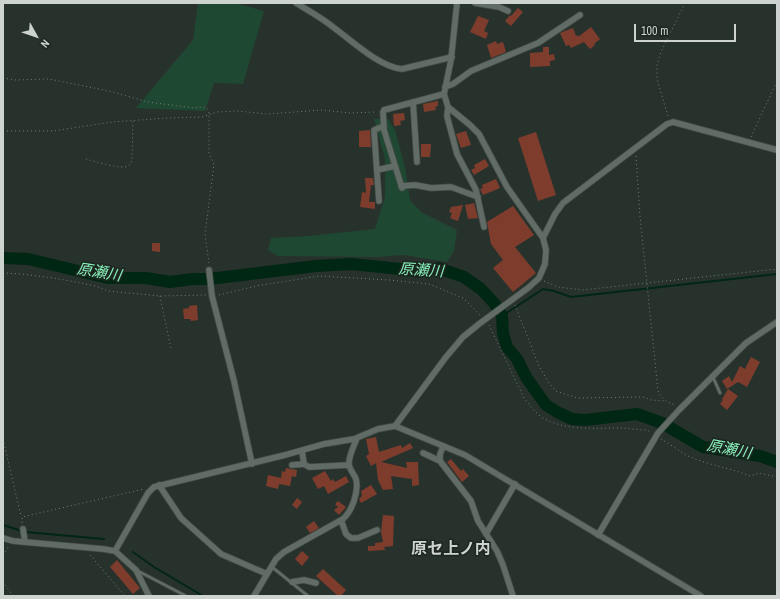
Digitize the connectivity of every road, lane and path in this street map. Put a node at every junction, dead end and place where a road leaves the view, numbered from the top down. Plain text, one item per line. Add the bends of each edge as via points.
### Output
1 (296, 3) edge
2 (457, 3) edge
3 (475, 3) edge
4 (685, 3) edge
5 (508, 11) dead end
6 (580, 15) dead end
7 (452, 57) junction
8 (3, 78) edge
9 (777, 81) edge
10 (445, 86) junction
11 (444, 94) junction
12 (412, 102) junction
13 (448, 108) junction
14 (383, 112) junction
15 (209, 114) junction
16 (133, 120) junction
17 (673, 122) junction
18 (384, 126) junction
19 (3, 131) edge
20 (749, 142) junction
21 (635, 148) junction
22 (777, 150) edge
23 (86, 159) dead end
24 (417, 162) dead end
25 (395, 166) junction
26 (377, 170) junction
27 (478, 197) junction
28 (379, 201) dead end
29 (484, 227) dead end
30 (543, 238) junction
31 (777, 269) edge
32 (209, 270) joint
33 (3, 273) edge
34 (539, 278) junction
35 (647, 283) junction
36 (212, 295) junction
37 (160, 296) junction
38 (512, 300) junction
39 (486, 320) junction
40 (776, 323) edge
41 (171, 349) dead end
42 (713, 376) junction
43 (720, 393) dead end
44 (666, 401) junction
45 (680, 409) junction
46 (395, 426) junction
47 (657, 434) junction
48 (357, 438) junction
49 (3, 439) edge
50 (443, 447) junction
51 (302, 451) junction
52 (423, 453) dead end
53 (440, 461) junction
54 (252, 464) junction
55 (304, 464) junction
56 (292, 465) dead end
57 (349, 465) junction
58 (777, 477) edge
59 (515, 484) junction
60 (157, 486) junction
61 (22, 517) junction
62 (341, 520) junction
63 (23, 529) joint
64 (377, 530) dead end
65 (486, 534) junction
66 (598, 535) junction
67 (3, 538) edge
68 (24, 540) junction
69 (13, 541) junction
70 (85, 548) junction
71 (115, 551) junction
72 (3, 555) edge
73 (272, 566) junction
74 (136, 570) junction
75 (267, 574) junction
76 (3, 582) edge
77 (292, 582) junction
78 (316, 583) dead end
79 (13, 596) edge
80 (125, 596) edge
81 (149, 596) edge
82 (186, 596) edge
83 (254, 596) edge
84 (308, 596) edge
85 (513, 596) edge
86 (701, 596) edge

1 - 7 street via 389,66 402,69
2 - 7 street
3 - 5 street
4 - 17 path via 660,52 657,65 657,79 667,115
6 - 10 street via 538,43 471,71 453,84
7 - 10 street
8 - 15 path via 49,79 148,102 202,107 208,109
9 - 20 path
10 - 11 street
11 - 12 street
11 - 13 street
12 - 14 street
12 - 24 street
13 - 27 street via 447,116 457,154
13 - 30 street via 479,134 507,187
14 - 15 path via 350,113 322,110 268,114 237,111
14 - 18 street
15 - 16 path via 202,117
15 - 32 path via 208,154 214,164 205,235
16 - 19 path via 53,131
16 - 23 path via 132,158 128,166 122,168
17 - 20 street
17 - 21 street
18 - 25 street
18 - 26 street via 374,130
20 - 22 street
21 - 30 street via 563,203
21 - 35 path
25 - 26 street
25 - 27 street via 402,187 451,187
26 - 28 street
27 - 29 street
30 - 34 street via 546,250 545,264
31 - 35 path
32 - 36 street
33 - 37 path via 24,273 70,281 101,288 107,292
34 - 35 path via 558,287 576,289
34 - 38 street
35 - 44 path via 658,391
36 - 37 path
36 - 39 path via 320,276 389,280 429,284 463,298
36 - 54 street
37 - 41 path
38 - 39 street
38 - 44 path via 539,366 556,391 577,398 642,397
39 - 46 street via 463,337
39 - 47 path via 524,398 542,418 556,424 584,429 620,428 647,430
40 - 42 street via 746,343
42 - 43 lane
42 - 45 street
44 - 45 path
45 - 47 street
46 - 48 street via 378,429
46 - 50 street
47 - 58 path via 687,455 712,465 750,476 759,472
47 - 66 street
48 - 51 street
48 - 57 street
49 - 61 path
50 - 53 street
50 - 59 street via 465,455
51 - 54 street
51 - 55 street
52 - 53 street
53 - 65 street via 468,497
54 - 60 street
55 - 56 street
55 - 57 street via 309,467
57 - 62 street via 356,480 355,499 348,515
59 - 65 street
59 - 66 street
60 - 61 path
60 - 71 street via 148,493
60 - 75 street via 180,518 221,554
61 - 63 path
62 - 64 street via 346,534 351,538 358,538
62 - 73 street via 284,552
63 - 68 street
65 - 85 street via 497,551
66 - 86 street
67 - 69 street
68 - 69 street
68 - 70 street
69 - 72 path
70 - 71 street
70 - 80 path
71 - 74 street
73 - 75 street
73 - 77 lane
74 - 81 street
74 - 82 lane
75 - 83 street
76 - 79 path
77 - 78 street via 304,580
77 - 84 lane

